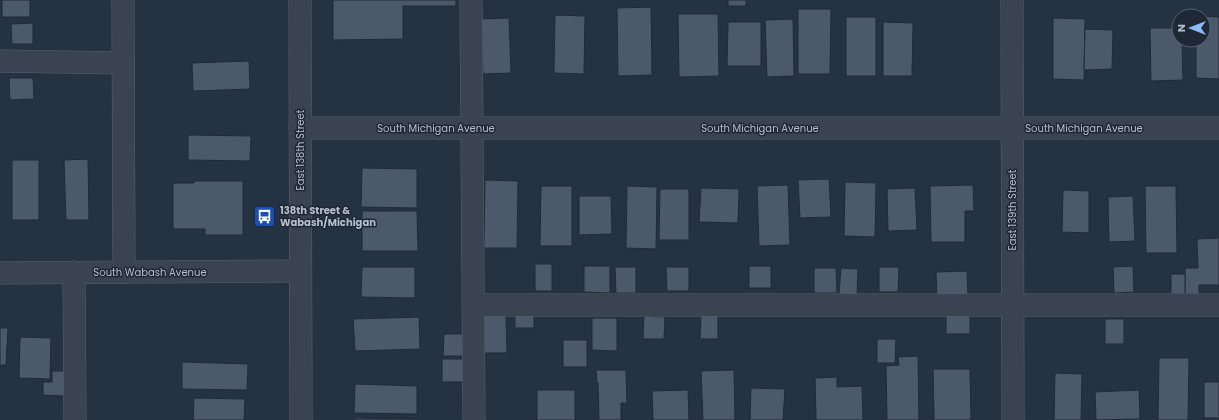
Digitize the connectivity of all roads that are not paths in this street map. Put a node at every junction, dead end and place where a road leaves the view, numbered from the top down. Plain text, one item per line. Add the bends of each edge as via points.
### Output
1 (123, 0) edge
2 (300, 0) edge
3 (472, 0) edge
4 (1012, 0) edge
5 (0, 61) edge
6 (123, 63) junction
7 (300, 128) junction
8 (472, 128) junction
9 (1012, 128) junction
10 (1219, 128) edge
11 (300, 271) junction
12 (74, 272) junction
13 (124, 272) junction
14 (0, 273) edge
15 (474, 305) junction
16 (1013, 305) junction
17 (1219, 305) edge
18 (75, 420) edge
19 (301, 420) edge
20 (474, 420) edge
21 (1013, 420) edge

1 - 6 street
2 - 7 street, East 138th Street
3 - 8 street
4 - 9 street, East 139th Street
5 - 6 street
6 - 13 street
7 - 8 street, South Michigan Avenue
7 - 11 street, East 138th Street
8 - 9 street, South Michigan Avenue
8 - 15 street
9 - 10 street, South Michigan Avenue
9 - 16 street, East 139th Street
11 - 13 street, South Wabash Avenue
11 - 19 street, East 138th Street
12 - 13 street, South Wabash Avenue
12 - 14 street, South Wabash Avenue
12 - 18 street
15 - 16 street
15 - 20 street
16 - 17 street
16 - 21 street, East 139th Street

